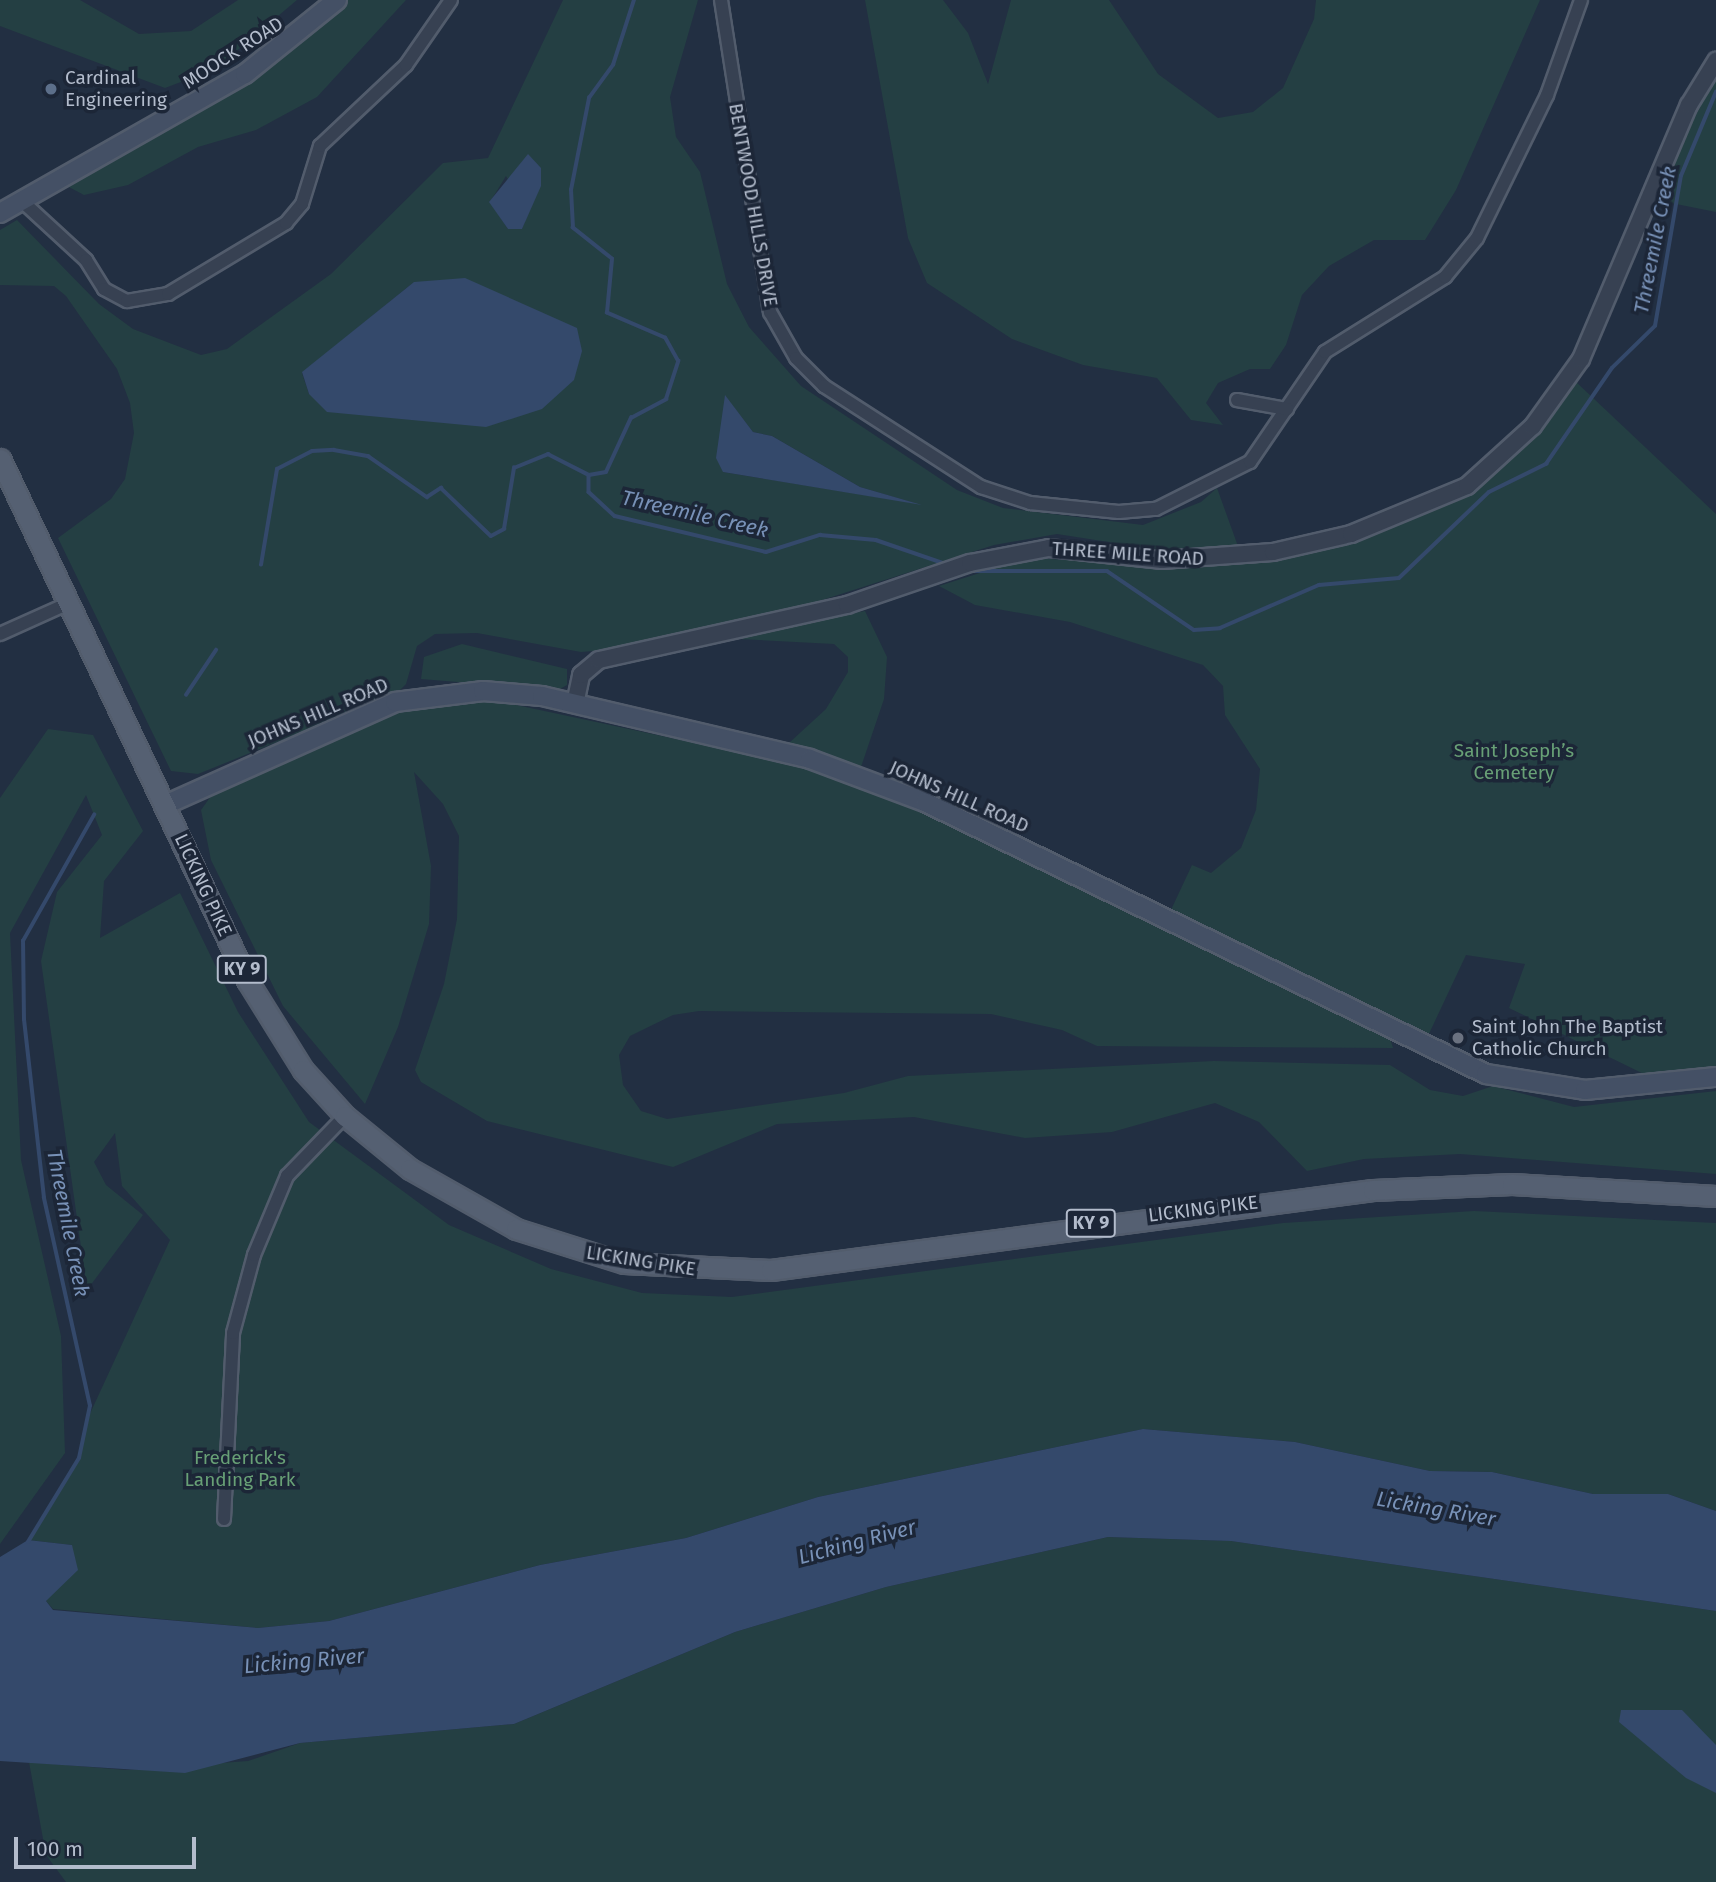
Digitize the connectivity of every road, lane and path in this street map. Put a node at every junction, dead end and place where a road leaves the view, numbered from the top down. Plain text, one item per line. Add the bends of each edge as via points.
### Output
1 (337, 0) edge
2 (451, 0) edge
3 (721, 0) edge
4 (1581, 0) edge
5 (1716, 61) edge
6 (23, 202) junction
7 (0, 214) edge
8 (1237, 400) dead end
9 (1287, 409) junction
10 (0, 459) edge
11 (69, 604) junction
12 (0, 634) edge
13 (575, 704) junction
14 (165, 805) junction
15 (1716, 1077) edge
16 (345, 1116) junction
17 (1716, 1196) edge
18 (224, 1519) dead end

1 - 6 main road, MOOCK ROAD via 245,74
2 - 6 street via 406,65 320,146 302,204 286,223 168,294 127,301 104,289 86,260
3 - 9 street, BENTWOOD HILLS DRIVE via 770,312 796,358 824,386 991,492 1119,512 1156,509 1250,463
4 - 9 street, BENTWOOD HILLS DRIVE via 1548,95 1477,238 1445,276 1325,352
5 - 13 street, THREE MILE ROAD via 1689,105 1581,359 1534,426 1467,486 1364,529 1273,552 1205,560 1063,548 1001,556 847,605 599,660 581,675
6 - 7 main road, MOOCK ROAD
8 - 9 street
10 - 11 main road, LICKING PIKE / KY 9
11 - 12 street
11 - 14 main road, LICKING PIKE / KY 9
13 - 14 main road, JOHNS HILL ROAD via 484,691 395,702
13 - 15 main road, JOHNS HILL ROAD via 810,759 925,802 1486,1074 1585,1090
14 - 16 main road, LICKING PIKE / KY 9 via 253,990 303,1070
16 - 17 main road, LICKING PIKE / KY 9 via 440,1190 516,1229 624,1263 709,1271 771,1270 1373,1190 1512,1184
16 - 18 street via 287,1176 251,1264 229,1375

